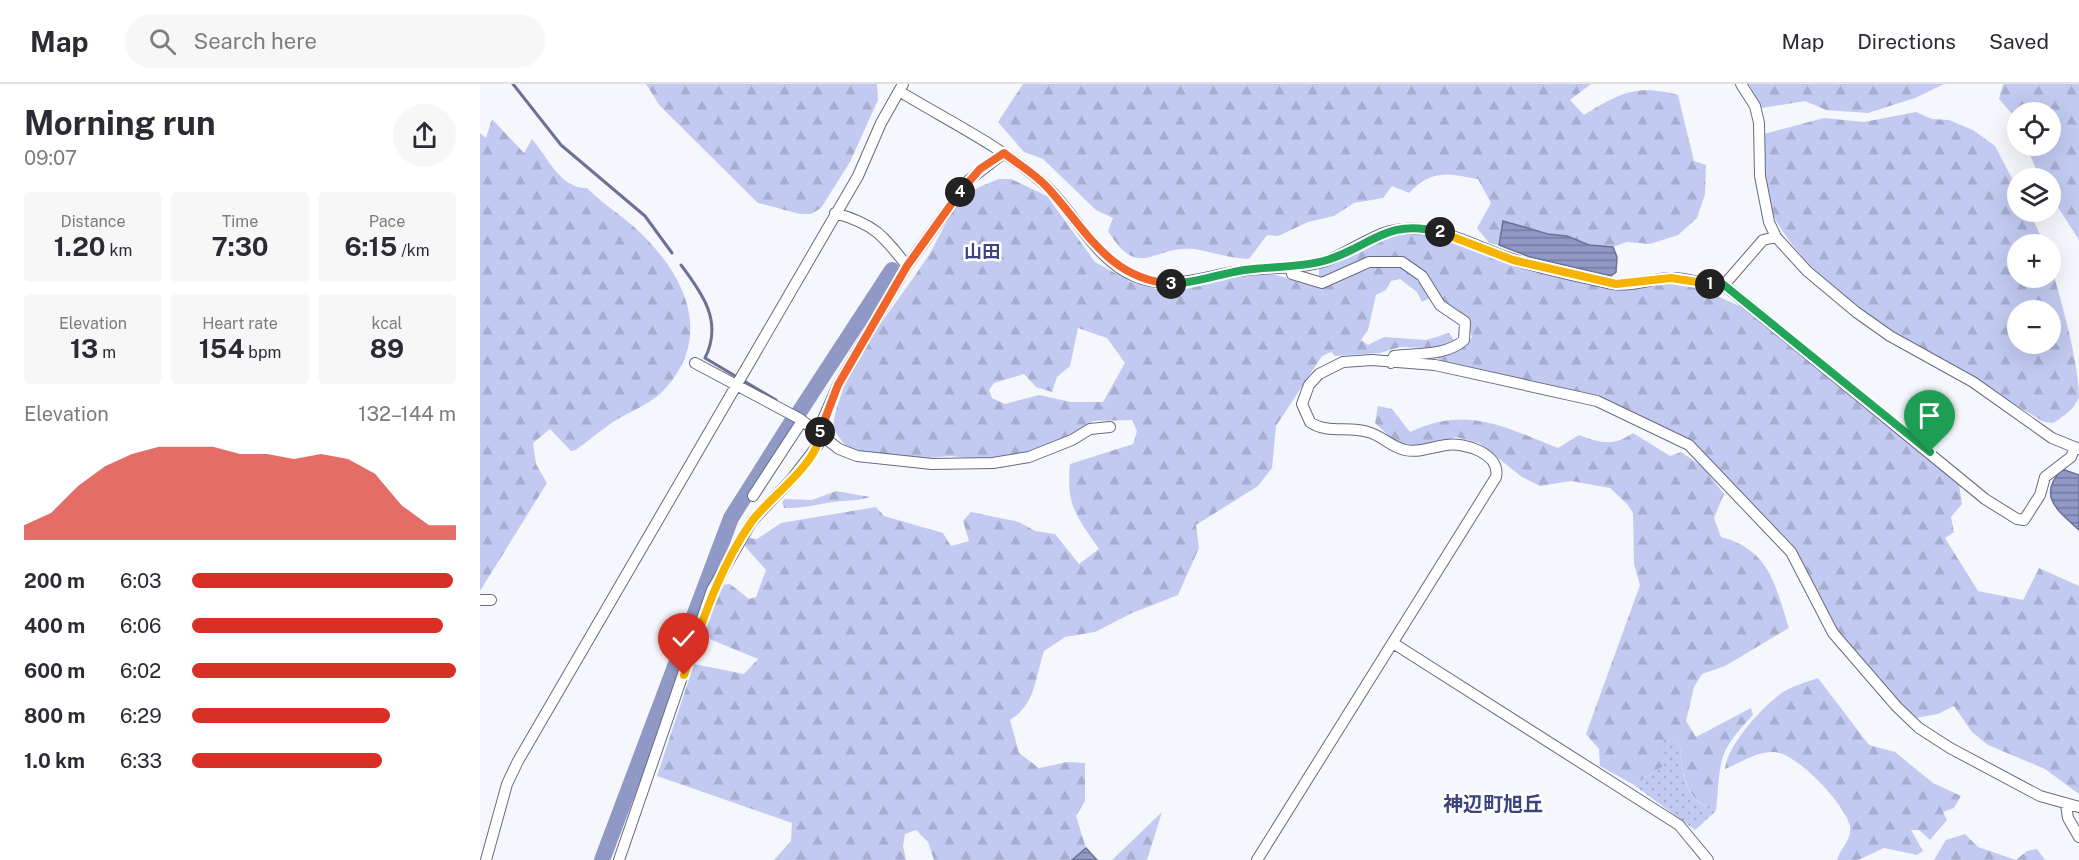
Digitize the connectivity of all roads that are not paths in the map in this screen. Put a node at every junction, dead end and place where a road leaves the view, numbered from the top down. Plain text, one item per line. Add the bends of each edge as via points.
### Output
1 (1741, 84) edge
2 (902, 90) edge
3 (1004, 153) junction
4 (835, 213) junction
5 (1776, 237) junction
6 (907, 266) junction
7 (1290, 266) junction
8 (1724, 285) junction
9 (695, 363) dead end
10 (1391, 363) junction
11 (738, 384) junction
12 (798, 419) junction
13 (1110, 427) dead end
14 (820, 434) junction
15 (2077, 448) edge
16 (753, 496) dead end
17 (1393, 643) junction
18 (2066, 805) junction
19 (2079, 807) edge
20 (2079, 837) edge
21 (486, 860) edge
22 (619, 860) edge
23 (1257, 860) edge
24 (1708, 860) edge

1 - 5 street via 1755,106 1759,123 1760,176
2 - 3 street
2 - 4 street
3 - 6 street via 969,180
3 - 7 street via 1047,186 1091,241 1133,276 1173,284 1244,270
4 - 6 street via 882,235
4 - 11 street
5 - 8 street via 1763,240
5 - 15 street via 1825,288 1890,336 1973,382 2052,438
6 - 14 street via 838,385
7 - 8 street via 1325,261 1373,237 1408,228 1438,232 1513,260 1616,284 1671,278
7 - 10 street via 1292,274 1322,283 1369,262 1402,262 1422,276 1440,305 1465,322 1464,340 1458,346 1394,356
8 - 15 street via 1985,499 2017,519 2024,520 2040,495 2045,477
9 - 11 street
10 - 17 street via 1343,362 1319,374 1309,385 1302,404 1310,422 1324,429 1371,432 1404,450 1448,445 1479,452 1492,458 1497,470
10 - 18 street via 1435,365 1597,401 1689,445 1791,552 1833,633 1904,714 1950,748 2040,796
11 - 12 street
11 - 21 street via 518,761
12 - 14 street
12 - 16 street
13 - 14 street via 1090,429 1029,457 993,463 932,464 856,456 838,449
14 - 22 street via 818,445 791,480 752,521 712,590
17 - 23 street
17 - 24 street via 1679,825
18 - 19 street
18 - 20 street via 2068,818

